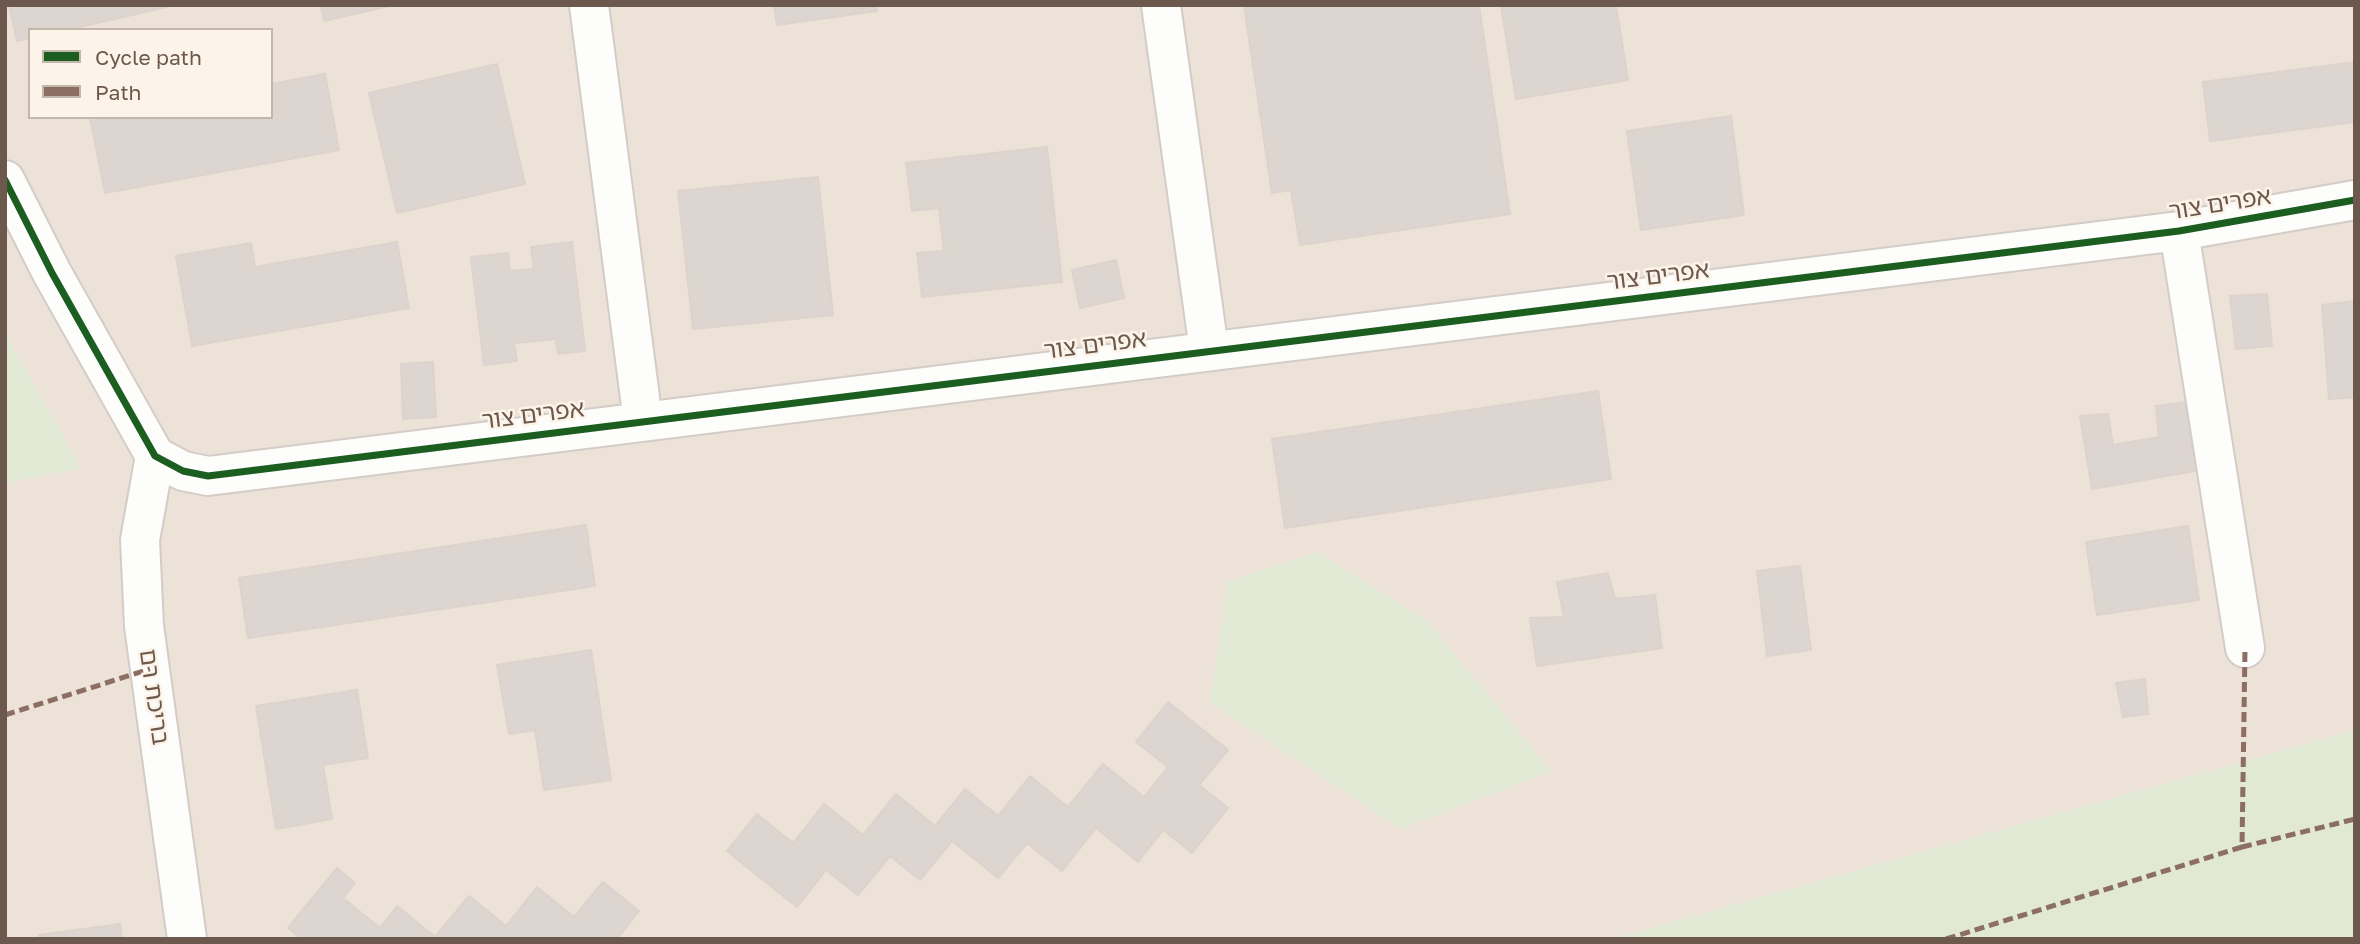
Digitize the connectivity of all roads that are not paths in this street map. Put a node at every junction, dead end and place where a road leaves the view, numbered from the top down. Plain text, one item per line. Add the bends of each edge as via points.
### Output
1 (589, 5) edge
2 (1161, 5) edge
3 (5, 180) edge
4 (2355, 200) edge
5 (2179, 231) junction
6 (1209, 350) junction
7 (643, 421) junction
8 (155, 456) junction
9 (2245, 648) dead end
10 (187, 939) edge

1 - 7 street
2 - 6 street
3 - 8 street
4 - 5 street, אפרים צור
5 - 6 street, אפרים צור
5 - 9 street
6 - 7 street, אפרים צור
7 - 8 street, אפרים צור via 208,476 183,471
8 - 10 street, בריכת רם via 140,540 144,626

